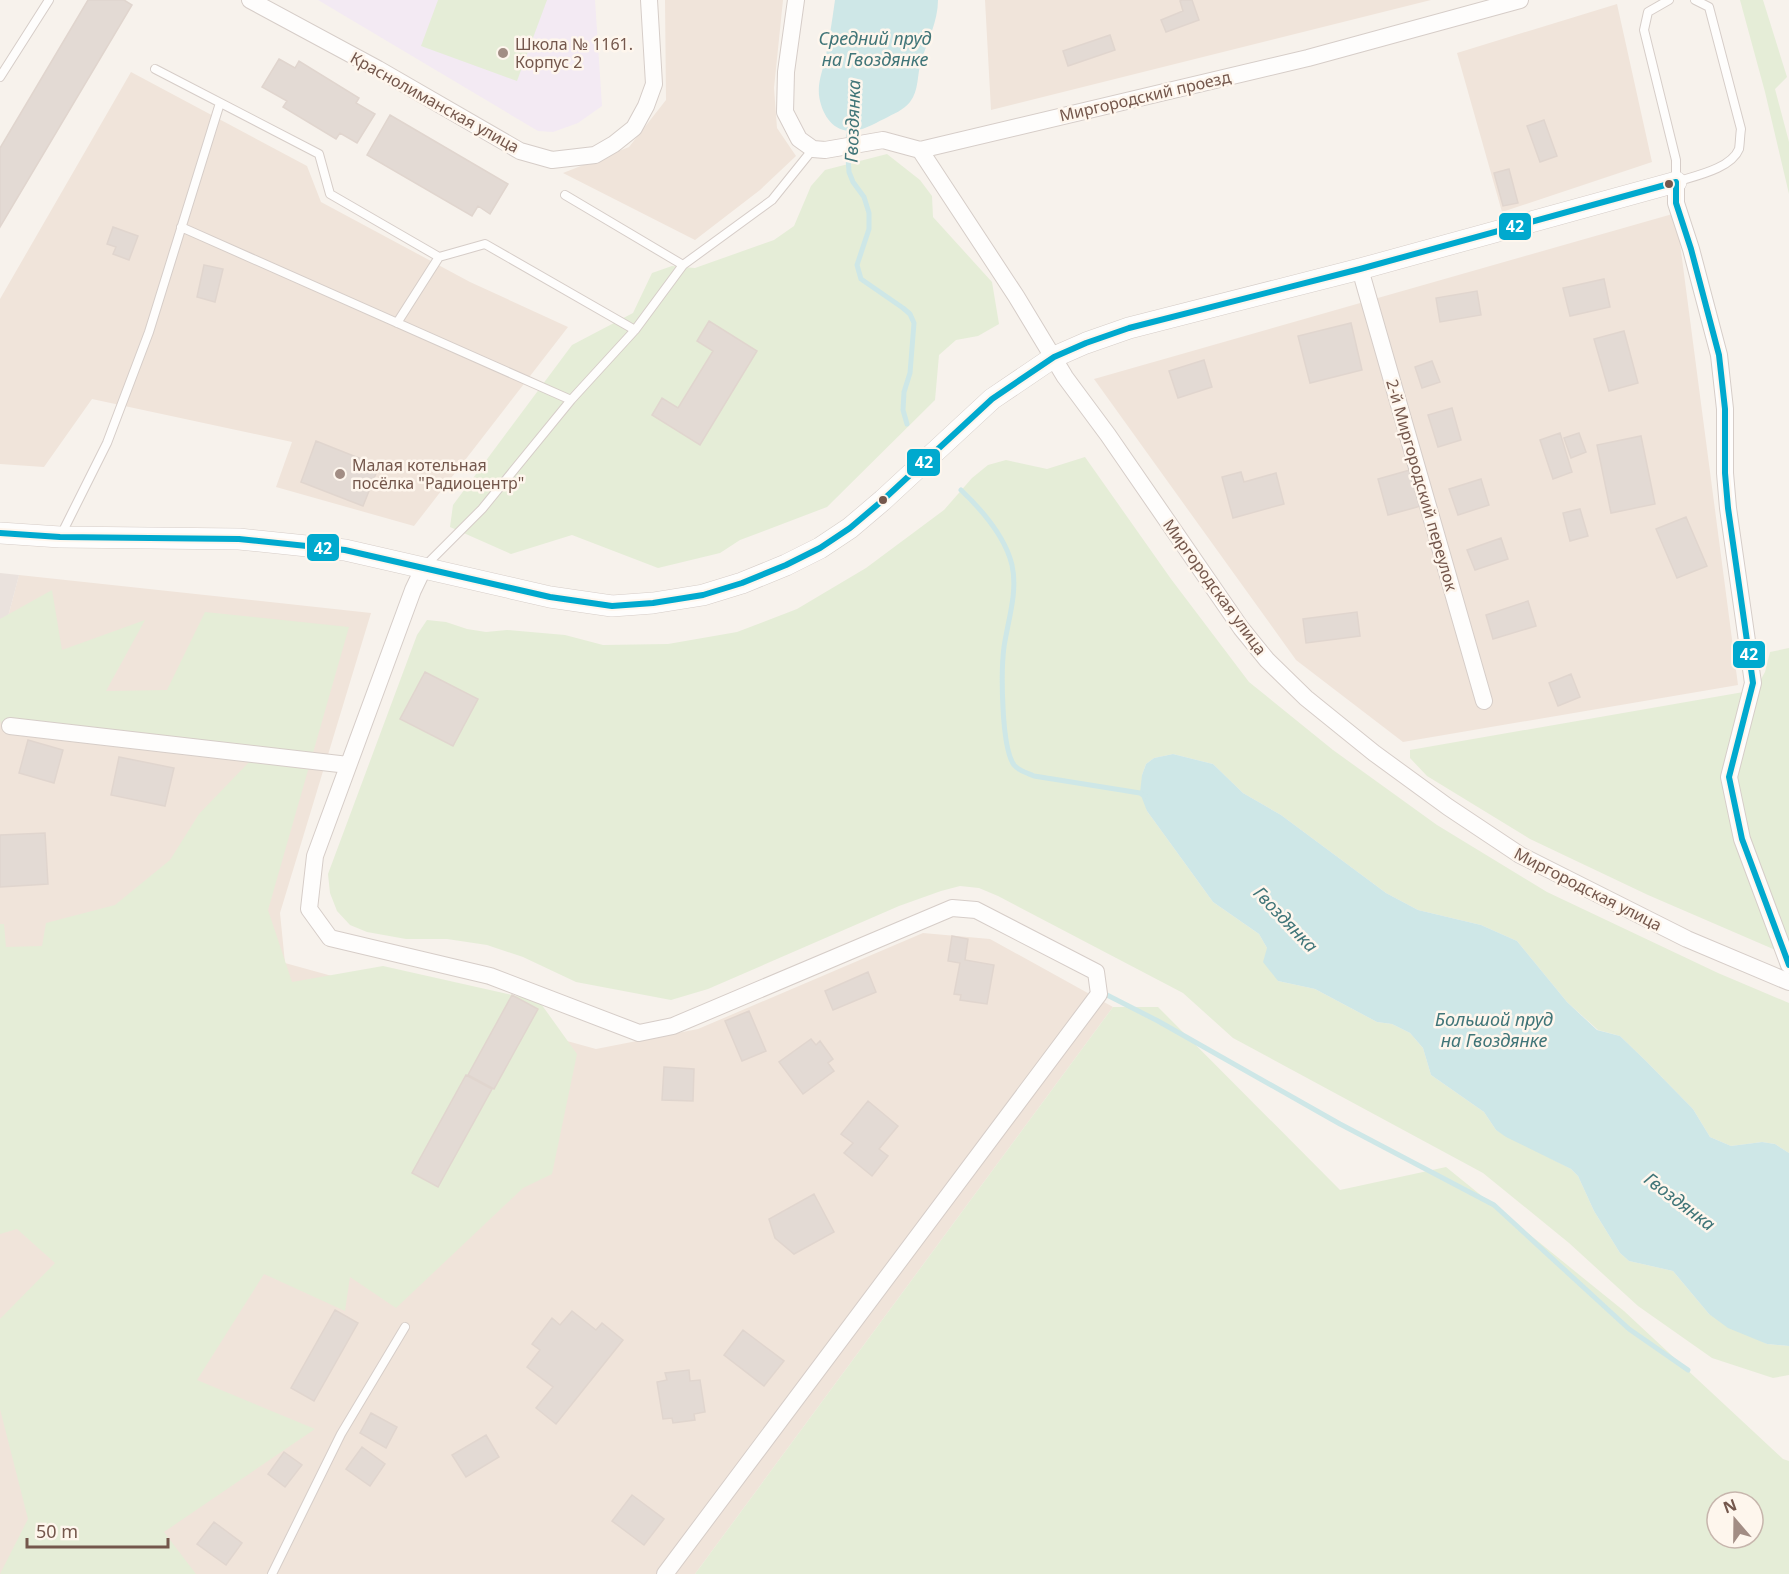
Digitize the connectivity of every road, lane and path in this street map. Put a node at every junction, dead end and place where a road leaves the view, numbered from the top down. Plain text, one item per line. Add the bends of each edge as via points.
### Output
1 (49, 0) edge
2 (250, 0) edge
3 (649, 0) edge
4 (796, 0) edge
5 (1520, 0) edge
6 (1669, 0) edge
7 (1695, 0) edge
8 (155, 69) dead end
9 (0, 77) edge
10 (220, 103) junction
11 (813, 149) junction
12 (920, 150) junction
13 (1676, 182) junction
14 (565, 195) dead end
15 (181, 227) junction
16 (439, 257) junction
17 (682, 264) junction
18 (1360, 269) junction
19 (397, 323) junction
20 (635, 330) junction
21 (1054, 357) junction
22 (571, 400) junction
23 (0, 533) edge
24 (60, 537) junction
25 (424, 567) junction
26 (1484, 701) dead end
27 (10, 726) dead end
28 (348, 765) junction
29 (1789, 965) edge
30 (1789, 982) edge
31 (405, 1327) dead end
32 (272, 1574) edge
33 (665, 1574) edge

1 - 9 lane
2 - 3 street, Краснолиманская улица via 520,151 552,160 595,155 634,128 654,84
4 - 11 street via 785,112 799,139
5 - 12 street, Миргородский проезд via 1308,58
6 - 13 lane via 1648,12 1644,30 1676,160
7 - 13 lane via 1709,8 1741,129 1738,150 1730,160 1716,169
8 - 10 lane
10 - 15 lane
10 - 16 lane via 319,154 330,194
11 - 12 street, Миргородский проезд via 883,140
11 - 17 lane via 772,200
12 - 21 street, Миргородская улица
13 - 18 street
13 - 29 street via 1676,203 1719,355 1728,508 1753,683 1729,777 1742,840
14 - 17 lane
15 - 19 lane
15 - 24 lane via 149,332 107,443
16 - 19 lane
16 - 20 lane via 484,244
17 - 20 lane
18 - 21 street via 1129,328
18 - 26 street, 2-й Миргородский переулок
19 - 22 lane
20 - 22 lane
21 - 25 street via 985,405 850,528 820,548 742,583 703,595 612,606 550,597
21 - 30 street, Миргородская улица via 1240,628 1306,698 1374,753 1520,855 1687,939
22 - 25 lane via 482,509
23 - 24 street
24 - 25 street via 239,539 345,550
25 - 28 street
27 - 28 street
28 - 33 street via 315,856 309,909 330,938 490,976 639,1033 673,1026 952,908 976,910 1096,972 1099,994
31 - 32 lane via 341,1434

